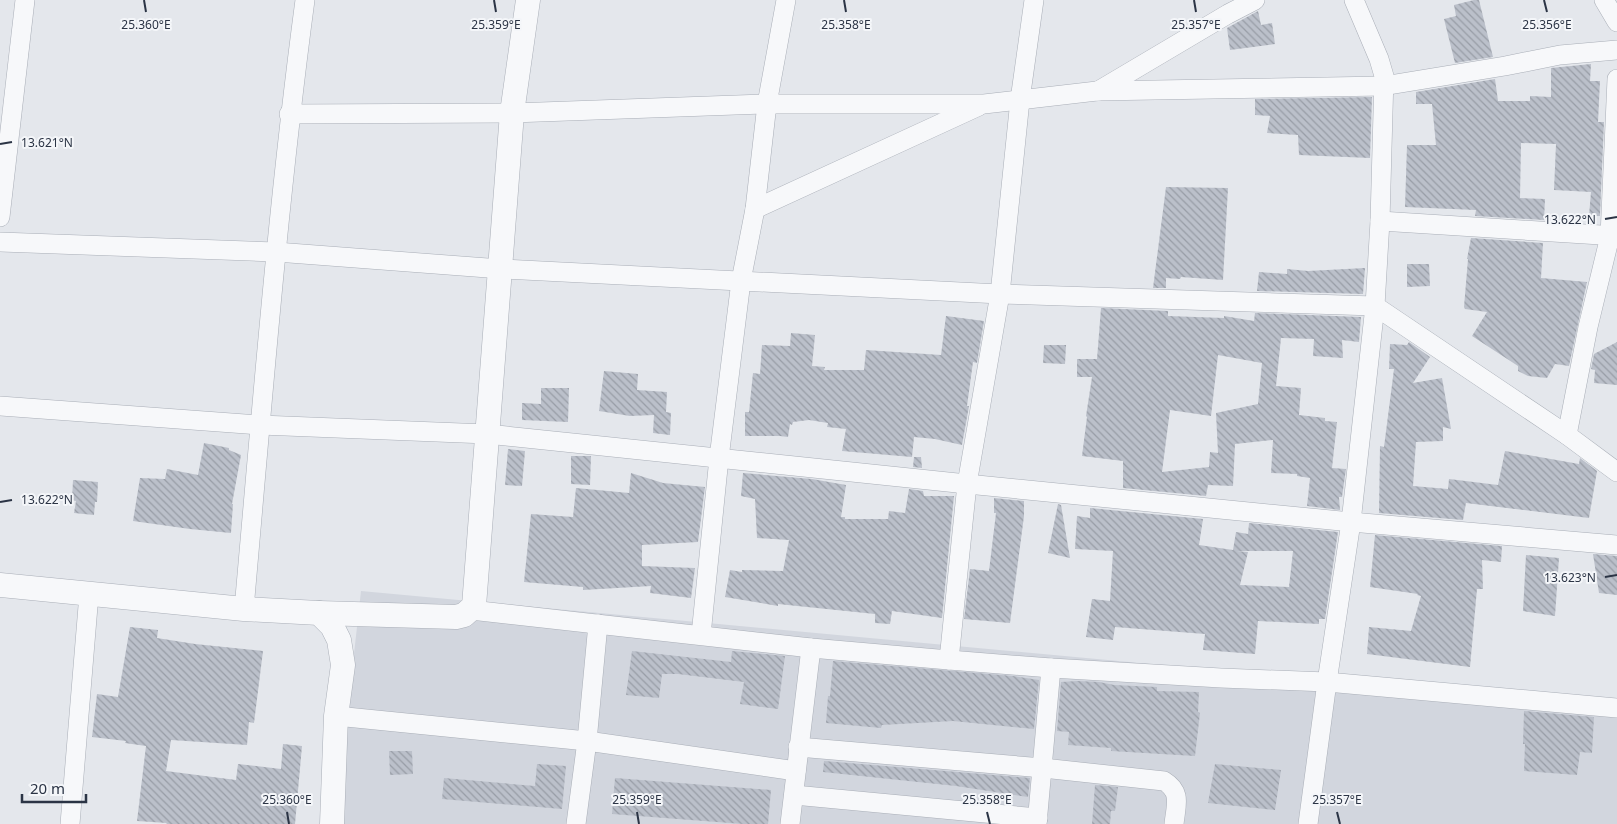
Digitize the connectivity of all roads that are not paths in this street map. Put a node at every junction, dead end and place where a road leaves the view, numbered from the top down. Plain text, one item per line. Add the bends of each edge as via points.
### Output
1 (25, 0) edge
2 (305, 0) edge
3 (528, 0) edge
4 (786, 0) edge
5 (1034, 0) edge
6 (1255, 0) edge
7 (1354, 0) edge
8 (1604, 0) edge
9 (1617, 22) edge
10 (1617, 50) edge
11 (1617, 79) edge
12 (1383, 86) junction
13 (1097, 91) junction
14 (1020, 100) junction
15 (767, 104) junction
16 (984, 104) junction
17 (512, 113) junction
18 (290, 114) junction
19 (755, 210) junction
20 (0, 217) edge
21 (1380, 221) junction
22 (1614, 236) edge
23 (0, 242) edge
24 (276, 252) junction
25 (501, 269) junction
26 (742, 281) junction
27 (1000, 294) junction
28 (1375, 306) junction
29 (0, 406) edge
30 (260, 424) junction
31 (487, 434) junction
32 (1567, 435) junction
33 (719, 458) junction
34 (1617, 472) edge
35 (967, 484) junction
36 (1351, 522) junction
37 (1617, 545) edge
38 (0, 585) edge
39 (89, 594) junction
40 (244, 609) junction
41 (471, 610) junction
42 (319, 613) junction
43 (598, 624) junction
44 (701, 635) junction
45 (811, 648) junction
46 (949, 660) junction
47 (1051, 668) junction
48 (1327, 682) junction
49 (1617, 708) edge
50 (336, 716) junction
51 (587, 741) junction
52 (798, 747) junction
53 (1043, 768) junction
54 (796, 771) junction
55 (794, 795) junction
56 (1037, 821) edge
57 (70, 824) edge
58 (332, 824) edge
59 (576, 824) edge
60 (790, 824) edge
61 (1174, 824) edge
62 (1308, 824) edge

1 - 20 street
2 - 18 street
3 - 17 street
4 - 15 street
5 - 14 street
6 - 13 street
7 - 12 street via 1379,59
8 - 9 street
10 - 12 street via 1560,55
11 - 22 street
12 - 13 street
12 - 21 street
13 - 14 street
14 - 16 street
14 - 27 street
15 - 16 street
15 - 17 street
15 - 19 street
16 - 19 street
17 - 18 street
17 - 25 street
18 - 24 street
19 - 26 street
21 - 22 street
21 - 28 street
22 - 32 street via 1588,327
23 - 24 street
24 - 25 street
24 - 30 street
25 - 26 street
25 - 31 street
26 - 27 street
26 - 33 street
27 - 28 street
27 - 35 street
28 - 32 street
28 - 36 street
29 - 30 street
30 - 31 street
30 - 40 street
31 - 33 street
31 - 41 street via 476,600
32 - 34 street
33 - 35 street
33 - 44 street
35 - 36 street
35 - 46 street
36 - 37 street
36 - 48 street
38 - 39 street
39 - 40 street
39 - 57 street
40 - 42 street
41 - 42 street via 456,617
41 - 43 street
42 - 50 street via 332,626 339,640 343,665
43 - 44 street
43 - 51 street
44 - 45 street
45 - 46 street
45 - 52 street
46 - 47 street
47 - 48 street
47 - 53 street
48 - 49 street
48 - 62 street
50 - 51 street
50 - 58 street
51 - 54 street
51 - 59 street
52 - 53 street
52 - 54 street
53 - 56 street
53 - 61 street via 1164,781 1173,787 1176,797
54 - 55 street
55 - 56 street
55 - 60 street

